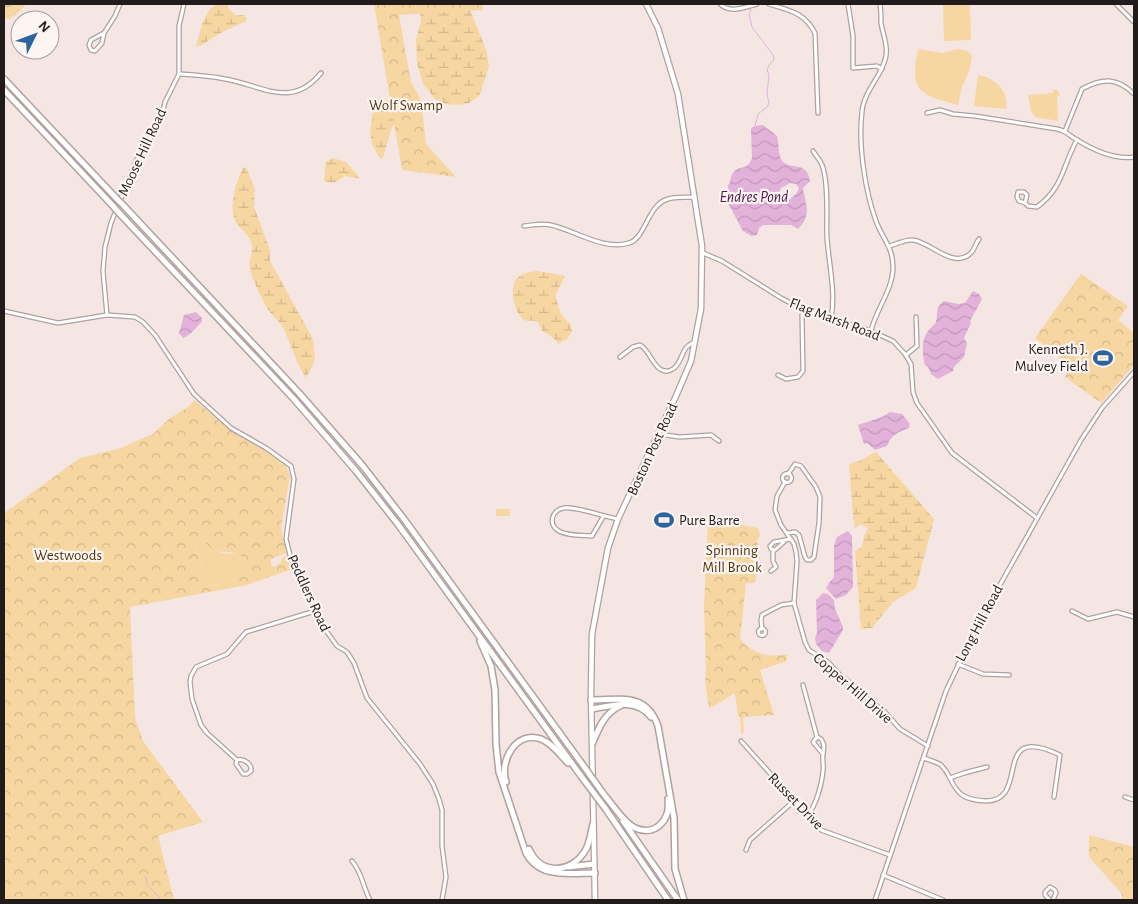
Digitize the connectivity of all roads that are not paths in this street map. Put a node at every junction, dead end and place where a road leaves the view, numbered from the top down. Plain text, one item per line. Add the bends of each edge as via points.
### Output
1 (120, 4) edge
2 (184, 4) edge
3 (646, 4) edge
4 (720, 4) edge
5 (757, 4) edge
6 (769, 4) edge
7 (848, 4) edge
8 (880, 4) edge
9 (1116, 4) edge
10 (1134, 22) edge
11 (104, 32) junction
12 (882, 69) junction
13 (321, 73) dead end
14 (179, 74) junction
15 (4, 79) edge
16 (4, 90) edge
17 (1134, 94) edge
18 (818, 113) dead end
19 (927, 113) dead end
20 (1065, 131) junction
21 (1077, 140) junction
22 (813, 151) dead end
23 (1134, 157) edge
24 (696, 197) junction
25 (1025, 203) dead end
26 (524, 226) dead end
27 (979, 239) dead end
28 (890, 246) junction
29 (703, 254) junction
30 (803, 310) junction
31 (4, 311) edge
32 (107, 315) junction
33 (916, 317) dead end
34 (831, 319) junction
35 (871, 331) junction
36 (696, 342) junction
37 (906, 355) junction
38 (620, 358) dead end
39 (1134, 372) edge
40 (778, 375) dead end
41 (658, 434) junction
42 (719, 441) dead end
43 (788, 474) junction
44 (785, 482) junction
45 (603, 517) junction
46 (1037, 518) junction
47 (618, 519) junction
48 (787, 533) junction
49 (790, 539) junction
50 (785, 541) junction
51 (773, 550) junction
52 (771, 571) dead end
53 (794, 603) junction
54 (315, 611) junction
55 (1072, 611) dead end
56 (1134, 618) edge
57 (474, 629) junction
58 (762, 629) dead end
59 (958, 664) junction
60 (1008, 675) dead end
61 (803, 684) dead end
62 (591, 700) junction
63 (626, 704) junction
64 (592, 709) junction
65 (817, 737) junction
66 (741, 741) dead end
67 (593, 742) junction
68 (928, 746) junction
69 (823, 754) junction
70 (924, 758) junction
71 (237, 760) junction
72 (987, 767) dead end
73 (581, 776) junction
74 (950, 778) junction
75 (605, 796) junction
76 (1125, 796) dead end
77 (1054, 797) dead end
78 (1134, 800) edge
79 (794, 801) junction
80 (807, 816) junction
81 (593, 824) junction
82 (746, 850) dead end
83 (890, 856) junction
84 (352, 861) dead end
85 (594, 864) junction
86 (555, 869) junction
87 (594, 873) junction
88 (883, 875) junction
89 (370, 900) edge
90 (442, 900) edge
91 (596, 900) edge
92 (668, 900) edge
93 (678, 900) edge
94 (684, 900) edge
95 (875, 900) edge
96 (943, 900) edge

1 - 11 street
2 - 14 street, Moose Hill Road via 179,26
3 - 24 main road, Boston Post Road via 658,28 678,94
4 - 5 street via 731,9
6 - 18 street via 799,15 815,32
7 - 12 street via 853,68 877,66
8 - 12 street via 887,52
9 - 10 street
11 - 11 street via 90,40 91,50 96,51 102,43
12 - 28 street via 867,94 862,111 862,139 868,200 876,224
13 - 14 street via 308,87 287,92 271,92 225,79
14 - 32 street, Moose Hill Road via 165,102 161,119 136,161 111,223 103,271
15 - 75 highway, bridge via 299,393 362,465
16 - 57 highway, bridge via 328,437 397,523
17 - 20 street via 1119,82 1092,84 1082,89
19 - 20 street via 940,110
20 - 21 street
21 - 23 street via 1117,158
21 - 25 street via 1065,172 1045,201 1037,207
22 - 34 street via 823,167
24 - 26 street via 667,199 658,204 631,243 598,242 551,225
24 - 29 main road, Boston Post Road
27 - 28 street via 971,253 962,258 949,258 911,239
28 - 35 street via 892,279
29 - 30 street, Flag Marsh Road via 722,261
29 - 36 main road, Boston Post Road
30 - 34 street, Flag Marsh Road
30 - 40 street via 803,371 798,378
31 - 32 street via 58,323
32 - 54 street, Peddlers Road via 135,317 144,322 194,394 231,428 291,466 294,479 286,539 291,559 302,576
33 - 37 street via 917,346
34 - 35 street, Flag Marsh Road
35 - 37 street, Flag Marsh Road via 892,341
36 - 38 street via 686,346 672,370 655,365 647,350 640,345
36 - 41 main road, Boston Post Road
37 - 46 street via 911,364 917,403 952,453
39 - 46 street, Long Hill Road via 1089,427
41 - 42 street via 680,437 711,435
41 - 47 main road, Boston Post Road
43 - 44 street via 783,477
43 - 44 street via 792,479
43 - 48 street via 795,464 801,466 819,493 819,523 811,560 804,557 799,535
44 - 48 street, Copper Hill Drive via 775,510
45 - 45 street via 566,507 553,513 552,519 553,525 561,532 592,536
45 - 47 street
46 - 59 street, Long Hill Road
47 - 62 main road, Boston Post Road via 608,548 592,634
48 - 49 street, Copper Hill Drive
49 - 50 street
49 - 53 street, Copper Hill Drive via 797,561
50 - 51 street
50 - 51 street via 772,544
51 - 52 street via 772,561 776,567
53 - 58 street via 781,605 762,615
53 - 68 street, Copper Hill Drive via 809,650 828,662 900,729
54 - 71 street via 246,632 227,654 196,668 191,676 192,699 201,725
54 - 90 street, Peddlers Road via 329,637 348,652 367,698 433,784 442,810 446,877
55 - 56 street via 1088,620 1117,612
57 - 73 highway
57 - 87 highway via 491,666 499,772 526,853 530,861 543,870
59 - 60 street via 983,674
59 - 68 street, Long Hill Road
61 - 65 street
62 - 64 main road, Boston Post Road
62 - 94 highway via 636,701 650,709 654,716 675,825 675,869
63 - 64 highway
63 - 67 highway via 612,710 600,724
63 - 75 highway via 637,705 651,716 669,802 666,819 652,829 634,828
64 - 67 main road, Boston Post Road
65 - 69 street via 825,747
65 - 69 street via 814,746
66 - 79 street, Russet Drive
67 - 81 main road, Boston Post Road
68 - 70 street, Long Hill Road
69 - 80 street via 822,781
70 - 74 street via 942,766
70 - 83 street, Long Hill Road
71 - 71 street via 243,774 251,772 249,763
72 - 74 street
73 - 86 highway via 548,743 538,738 518,743 505,759 504,776 530,852 539,864
73 - 92 highway, bridge
74 - 77 street via 961,795 994,800 1008,789 1018,754 1027,747 1035,746 1060,755
75 - 93 highway
76 - 78 street
79 - 80 street, Russet Drive
79 - 82 street via 750,840
80 - 83 street, Russet Drive via 821,830
81 - 85 main road, Boston Post Road
81 - 86 highway via 586,850 579,859
83 - 88 street, Long Hill Road
84 - 89 street via 358,867
85 - 86 highway
85 - 87 main road, Boston Post Road
87 - 91 main road, Boston Post Road
88 - 95 street, Long Hill Road
88 - 96 street

